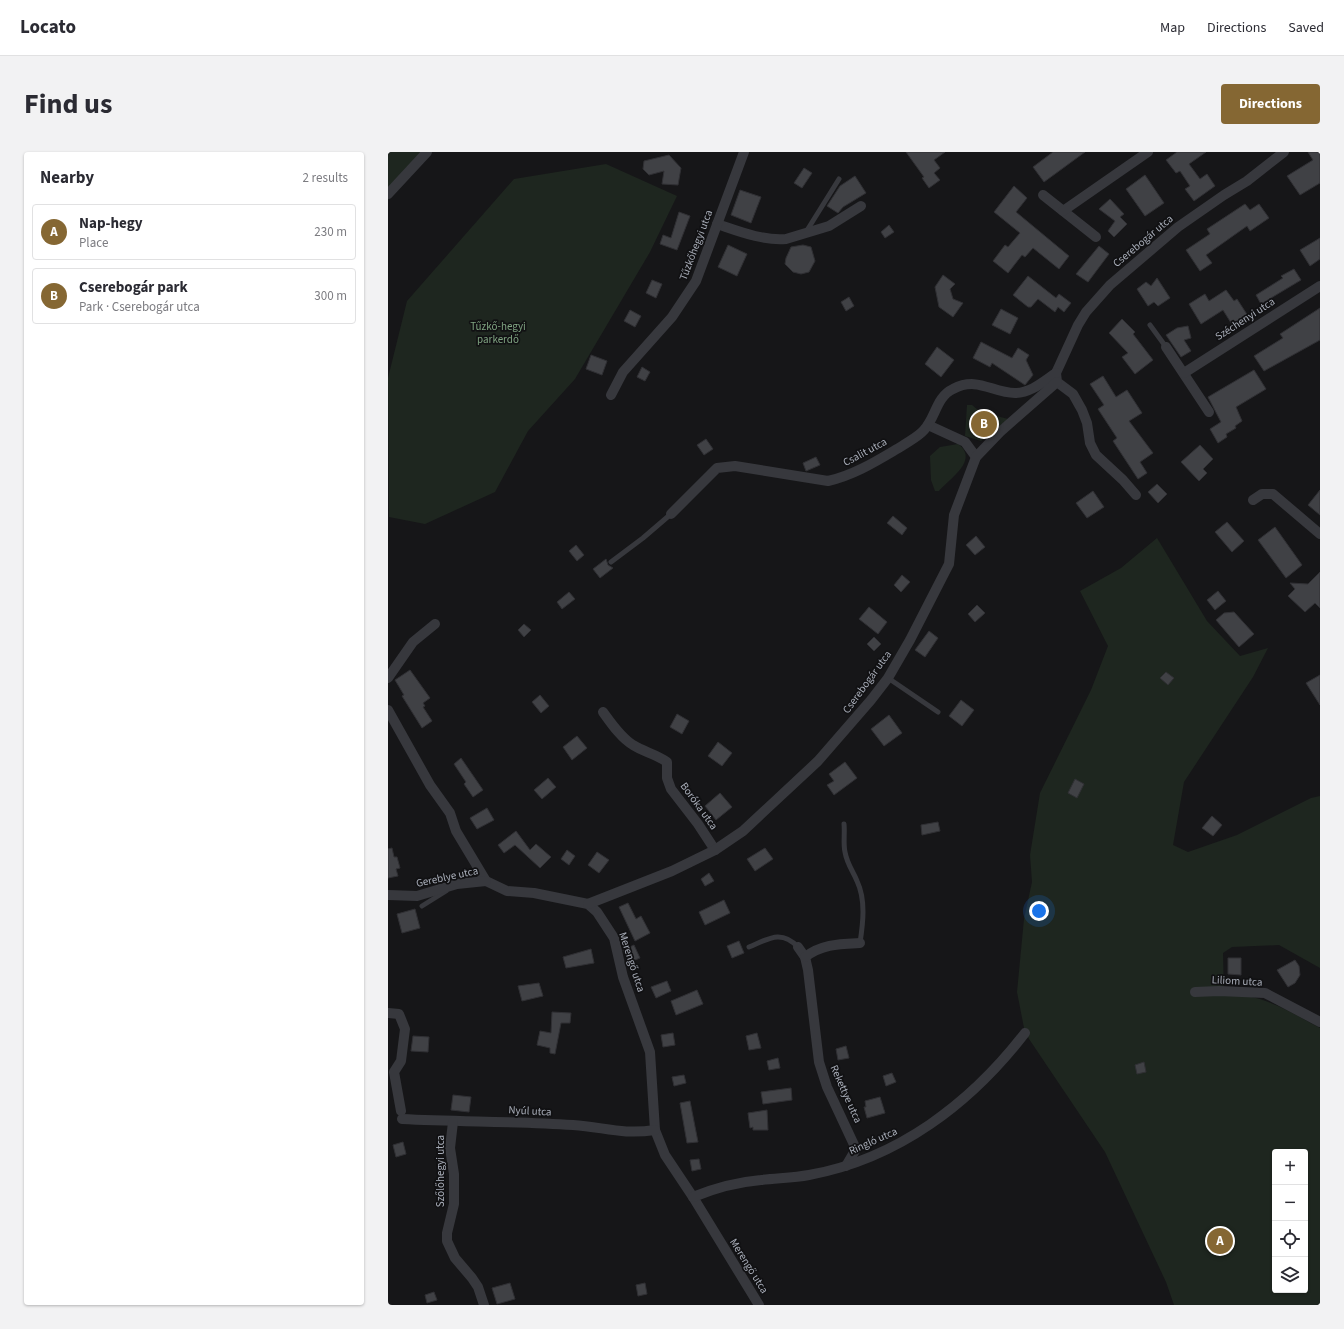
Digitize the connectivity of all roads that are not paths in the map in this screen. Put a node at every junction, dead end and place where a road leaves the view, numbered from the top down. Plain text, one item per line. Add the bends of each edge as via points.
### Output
1 (427, 152) edge
2 (744, 152) edge
3 (1148, 152) edge
4 (1284, 152) edge
5 (839, 179) dead end
6 (388, 194) edge
7 (1043, 195) dead end
8 (861, 206) dead end
9 (1063, 211) junction
10 (717, 224) junction
11 (806, 232) junction
12 (1096, 237) dead end
13 (1320, 286) edge
14 (1150, 325) dead end
15 (1166, 347) joint
16 (1184, 373) junction
17 (1057, 377) junction
18 (611, 395) dead end
19 (1209, 412) dead end
20 (928, 425) junction
21 (976, 457) junction
22 (1136, 494) dead end
23 (1253, 500) dead end
24 (671, 514) joint
25 (1320, 534) edge
26 (611, 562) dead end
27 (434, 624) dead end
28 (388, 678) edge
29 (888, 678) junction
30 (388, 710) edge
31 (602, 712) dead end
32 (938, 712) dead end
33 (844, 824) dead end
34 (715, 850) junction
35 (486, 881) junction
36 (458, 884) junction
37 (388, 896) edge
38 (588, 904) junction
39 (422, 906) dead end
40 (860, 943) joint
41 (749, 947) dead end
42 (798, 947) joint
43 (805, 957) junction
44 (1195, 992) dead end
45 (388, 1013) edge
46 (1320, 1022) edge
47 (1025, 1033) dead end
48 (453, 1122) junction
49 (655, 1130) junction
50 (846, 1166) junction
51 (693, 1197) junction
52 (484, 1305) edge
53 (759, 1305) edge

1 - 6 street
2 - 10 street, Tűzkőhegyi utca
3 - 9 street
4 - 17 street, Cserebogár utca via 1247,182 1178,227 1110,284 1078,325
5 - 11 lane
7 - 9 street
8 - 11 street via 829,226
9 - 12 street
10 - 11 street via 749,235 780,240
10 - 18 street, Tűzkőhegyi utca via 688,296 672,318 623,372
13 - 16 street, Széchenyi utca
14 - 15 lane
15 - 16 street
16 - 19 street
17 - 20 street, Csalit utca via 1016,393 977,383 957,387 948,391 940,400
17 - 21 street, Cserebogár utca via 1045,395 1000,432
17 - 22 street via 1073,394 1082,410 1090,443 1096,454
20 - 21 street via 965,442
20 - 24 street, Csalit utca via 916,436 873,464 843,478 828,481 735,466 717,468
21 - 29 street, Cserebogár utca via 954,515 947,569
23 - 25 street via 1262,494 1273,494
24 - 26 lane
27 - 28 street via 413,642
29 - 32 lane
29 - 34 street, Cserebogár utca via 818,761 743,831
30 - 35 street via 430,785 450,814 456,831
31 - 34 street, Boróka utca via 632,745 658,755 667,762 671,789
33 - 40 lane via 844,851 862,896
34 - 38 street, Cserebogár utca via 672,871
35 - 36 street, Gereblye utca
35 - 38 street via 507,891 534,893
36 - 37 street, Gereblye utca via 417,896
36 - 39 lane
38 - 49 street, Merengő utca via 597,912 614,938 623,977 650,1052
40 - 43 street via 828,945 814,950
41 - 42 lane via 780,937 788,938
42 - 43 street, Rekettye utca
43 - 50 street, Rekettye utca via 819,1062 856,1149
44 - 46 street, Liliom utca via 1219,990 1265,993
45 - 48 street, Nyúl utca via 399,1014 405,1029 401,1060 394,1072 402,1115
47 - 50 street, Ringló utca via 994,1071 922,1131 884,1152
48 - 49 street, Nyúl utca via 517,1121 622,1132
48 - 52 street, Szőlőhegyi utca via 450,1148 454,1174 454,1204 447,1241 455,1258 478,1288
49 - 51 street, Merengő utca via 664,1155
50 - 51 street, Ringló utca via 809,1175 715,1188
51 - 53 street, Merengő utca

